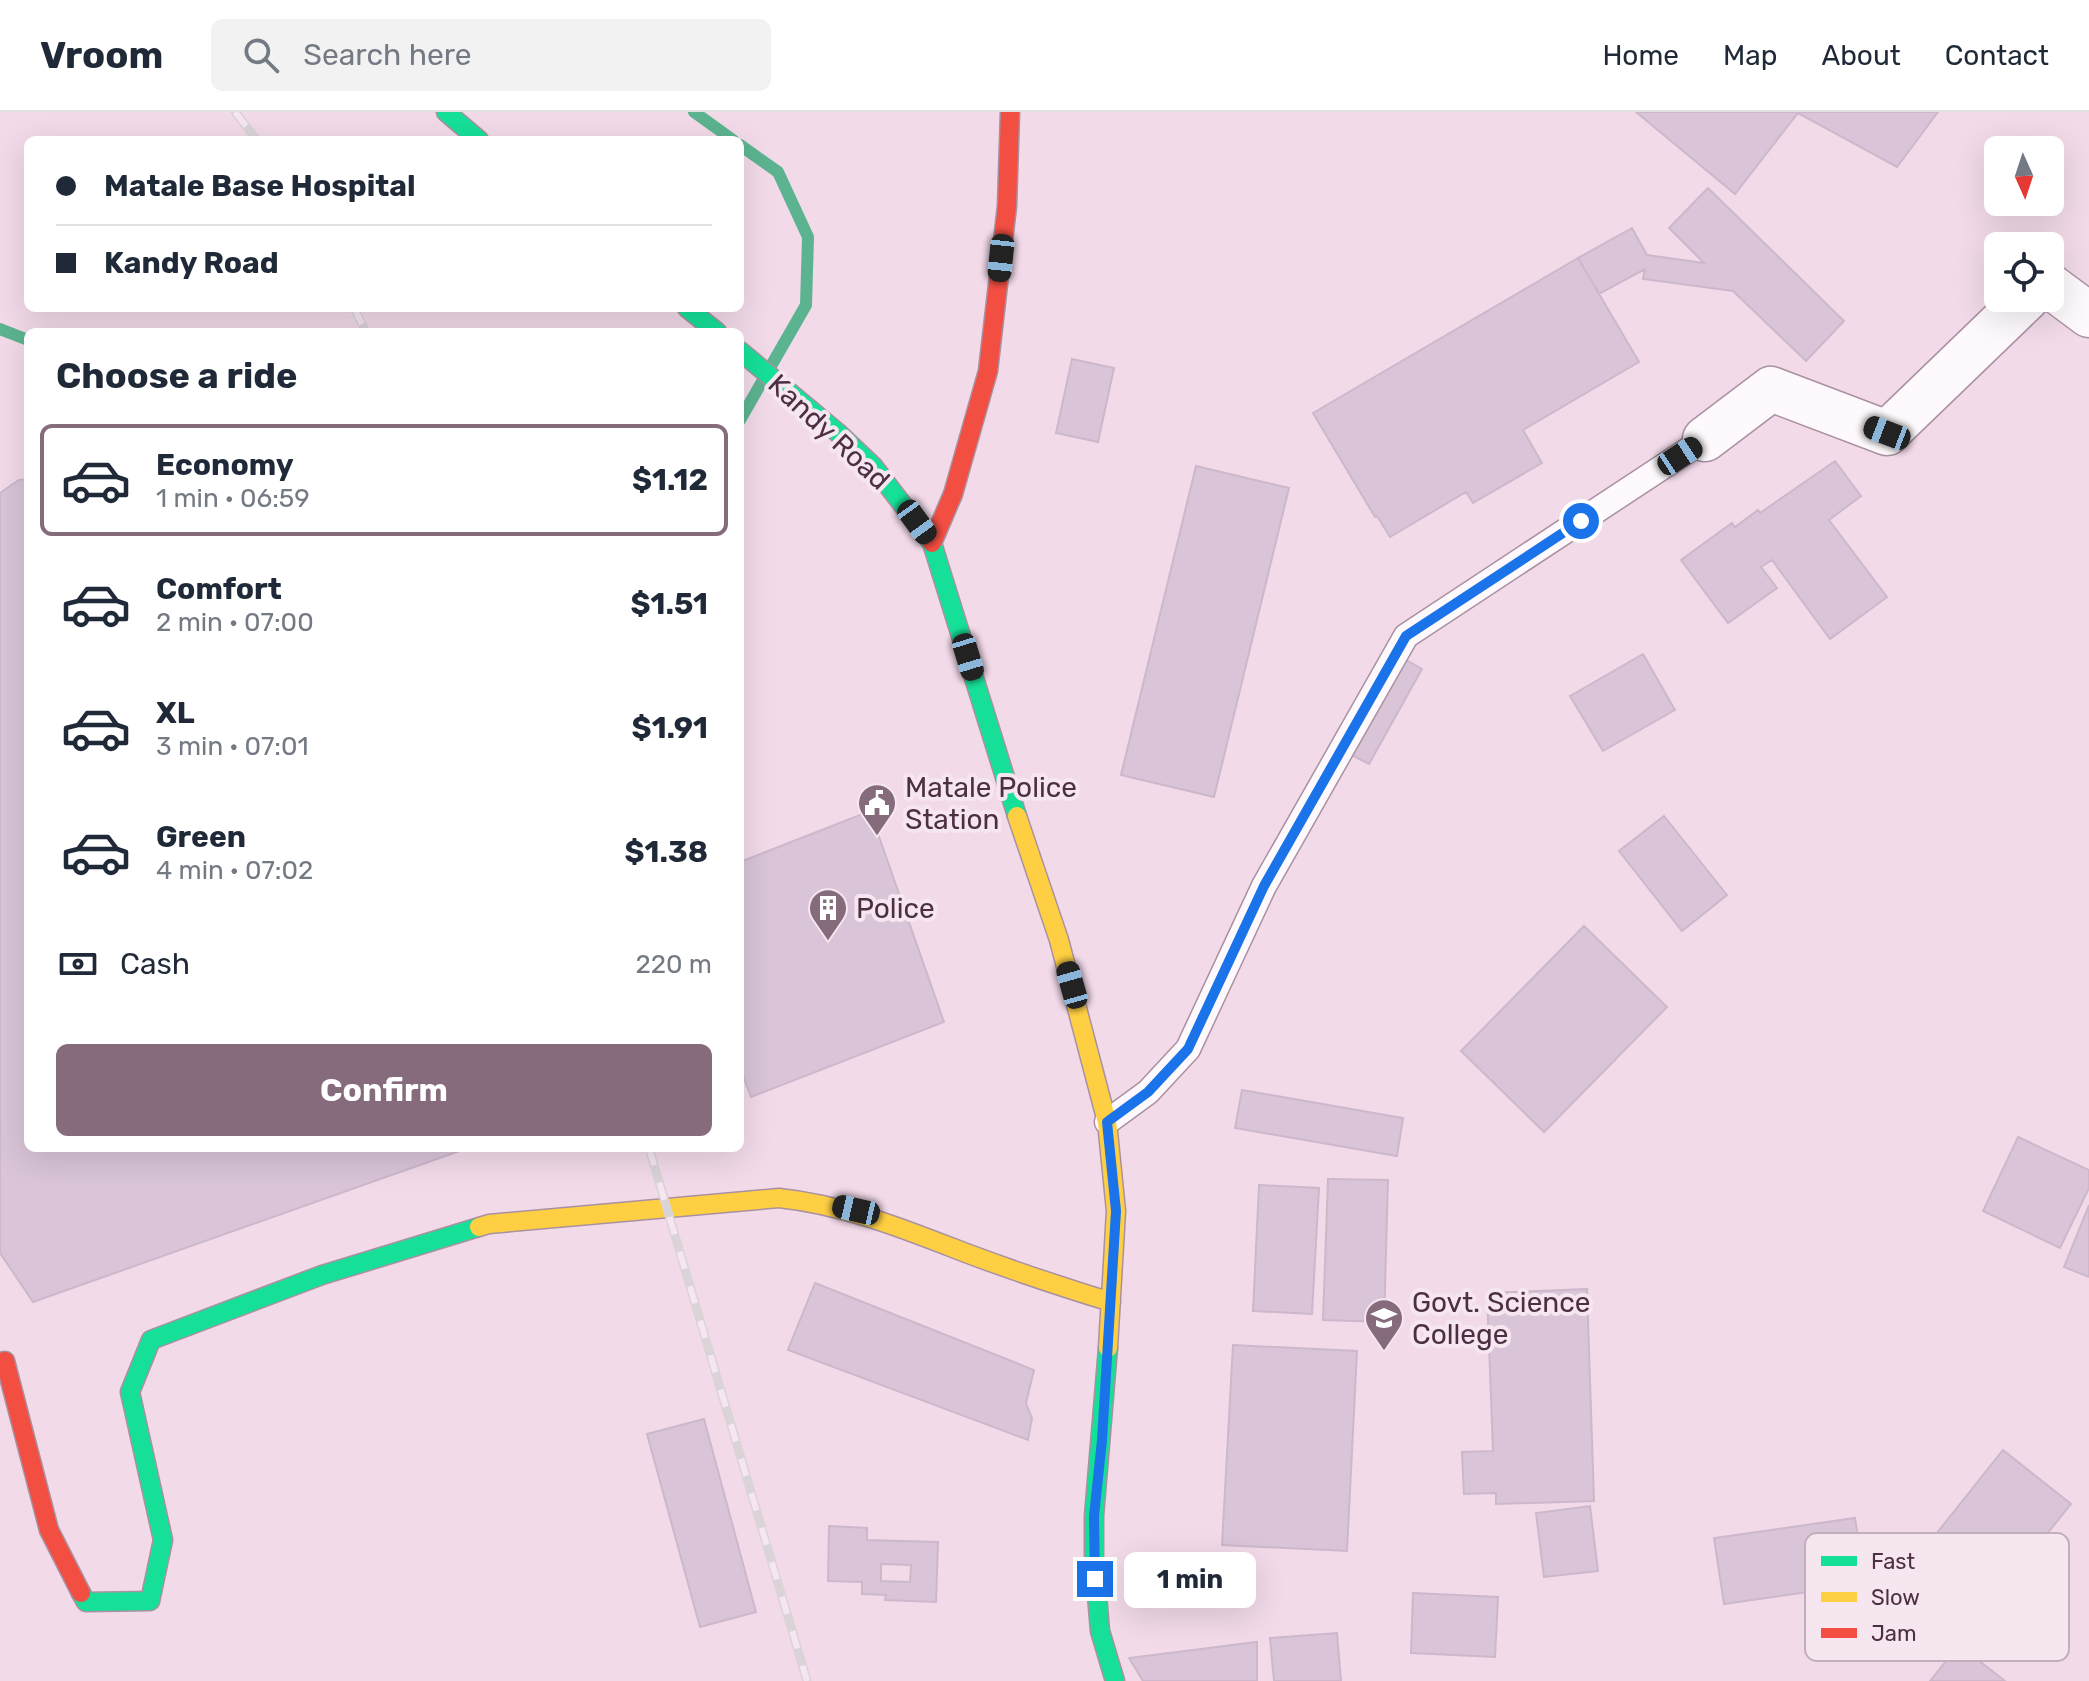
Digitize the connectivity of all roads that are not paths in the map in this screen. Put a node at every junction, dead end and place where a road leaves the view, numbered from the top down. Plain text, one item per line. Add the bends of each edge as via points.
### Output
1 (446, 112) edge
2 (1010, 112) edge
3 (474, 136) edge
4 (2064, 296) edge
5 (692, 312) edge
6 (2012, 312) edge
7 (2089, 315) edge
8 (712, 328) edge
9 (744, 354) edge
10 (1705, 439) joint
11 (932, 543) junction
12 (1107, 1122) junction
13 (1111, 1302) junction
14 (0, 1362) edge
15 (1115, 1681) edge

1 - 3 main road
2 - 11 main road via 1007,206 988,371 953,494
4 - 7 street
5 - 8 main road
6 - 10 street via 1887,433 1771,389
9 - 11 main road, Kandy Road via 873,466
10 - 12 lane via 1406,636 1264,886 1188,1049 1148,1092
11 - 12 main road, Kandy Road via 1059,940
12 - 13 main road, Kandy Road via 1116,1211
13 - 14 main road via 856,1210 779,1198 489,1224 322,1275 151,1340 130,1392 163,1540 150,1601 86,1602 49,1530 5,1361
13 - 15 main road, Kandy Road via 1094,1559 1100,1631

